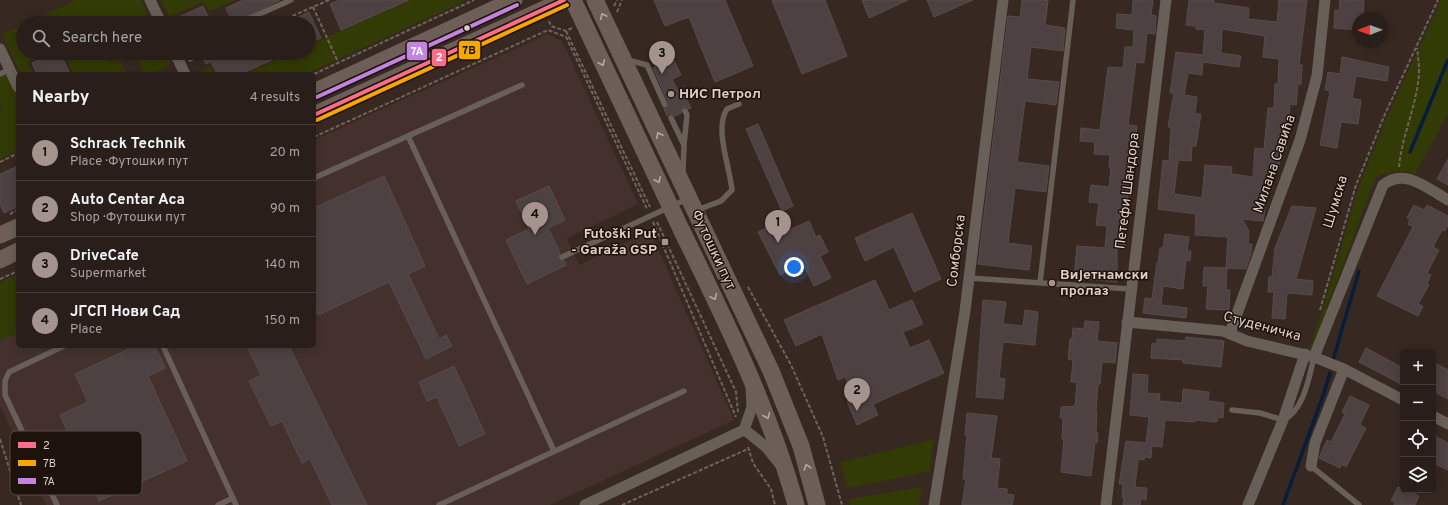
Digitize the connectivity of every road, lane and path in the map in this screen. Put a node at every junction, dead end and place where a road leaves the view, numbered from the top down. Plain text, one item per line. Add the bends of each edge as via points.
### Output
1 (150, 0) edge
2 (291, 0) edge
3 (316, 0) edge
4 (329, 0) edge
5 (474, 0) edge
6 (514, 0) edge
7 (564, 0) edge
8 (573, 0) edge
9 (594, 0) edge
10 (617, 0) edge
11 (622, 0) edge
12 (1003, 0) edge
13 (1073, 0) edge
14 (1166, 0) edge
15 (1325, 0) edge
16 (1438, 0) edge
17 (318, 5) junction
18 (313, 7) junction
19 (613, 10) dead end
20 (616, 13) dead end
21 (158, 16) edge
22 (255, 16) edge
23 (292, 16) edge
24 (551, 26) dead end
25 (1417, 46) junction
26 (0, 49) edge
27 (622, 58) junction
28 (178, 60) edge
29 (338, 63) junction
30 (5, 71) edge
31 (184, 72) edge
32 (316, 73) edge
33 (16, 85) edge
34 (522, 85) dead end
35 (316, 91) edge
36 (739, 104) dead end
37 (665, 105) dead end
38 (685, 111) dead end
39 (316, 114) edge
40 (671, 118) dead end
41 (316, 136) edge
42 (408, 136) junction
43 (684, 145) junction
44 (16, 154) edge
45 (0, 162) edge
46 (316, 177) edge
47 (1395, 178) junction
48 (689, 197) junction
49 (1448, 200) edge
50 (670, 206) junction
51 (652, 215) junction
52 (16, 228) edge
53 (0, 235) edge
54 (16, 253) edge
55 (562, 257) dead end
56 (0, 260) edge
57 (16, 272) edge
58 (969, 278) junction
59 (0, 279) edge
60 (745, 281) dead end
61 (1040, 283) junction
62 (1131, 289) junction
63 (1318, 315) dead end
64 (1127, 322) junction
65 (1230, 333) junction
66 (60, 348) edge
67 (163, 348) edge
68 (1309, 356) junction
69 (1344, 369) junction
70 (750, 377) junction
71 (684, 391) dead end
72 (1400, 398) edge
73 (1232, 410) dead end
74 (1436, 418) edge
75 (738, 420) dead end
76 (1283, 420) junction
77 (1448, 424) edge
78 (745, 430) junction
79 (22, 431) edge
80 (0, 439) edge
81 (748, 447) junction
82 (554, 452) junction
83 (1311, 466) joint
84 (10, 470) edge
85 (786, 471) junction
86 (18, 495) edge
87 (52, 495) edge
88 (233, 498) junction
89 (21, 505) edge
90 (57, 505) edge
91 (218, 505) edge
92 (236, 505) edge
93 (439, 505) edge
94 (585, 505) edge
95 (622, 505) edge
96 (775, 505) edge
97 (796, 505) edge
98 (817, 505) edge
99 (842, 505) edge
100 (934, 505) edge
101 (1106, 505) edge
102 (1248, 505) edge
103 (1360, 505) edge

1 - 21 street
2 - 22 lane
3 - 17 path
4 - 17 path
5 - 29 path
6 - 35 main road
7 - 39 main road
8 -> 50 main road, Футошки пут
27 -> 9 main road, Футошки пут
10 - 19 path
11 - 20 path
12 - 58 street, Сомборска
13 - 61 lane
14 - 62 street, Петефи Шандора
15 - 65 street, Милана Савића via 1317,76 1300,140
16 - 25 path, Шумска
17 - 18 path
18 - 23 path
18 - 29 path
24 - 51 path via 566,31
25 - 47 path via 1419,73
25 - 63 path, Шумска via 1356,185
26 - 30 street
27 - 37 lane via 647,65
48 -> 27 main road, Футошки пут
28 - 31 street
29 - 32 path
30 - 33 street
34 - 42 lane
36 - 48 lane via 727,109 722,122 732,190 720,201
38 - 43 lane via 687,115
40 - 43 lane
41 - 51 path via 548,30 566,37
42 - 46 lane
42 - 82 lane
43 - 48 lane
44 - 45 path
47 - 49 street via 1415,181
47 - 68 street via 1383,185 1375,201
48 - 50 lane
98 -> 48 main road, Футошки пут via 801,446 771,371
50 - 51 lane
50 -> 70 main road, Футошки пут
51 - 55 lane
51 - 75 path
51 - 78 path via 736,392 738,411
52 - 53 main road
54 - 56 main road
57 - 59 path
58 - 61 lane
58 - 100 street, Сомборска
60 - 99 path via 790,365 823,437
61 - 62 lane
62 - 64 street, Петефи Шандора
64 - 65 street, Студеничка
64 - 101 street, Петефи Шандора
65 - 68 street, Студеничка via 1247,341
66 - 79 lane via 9,372 4,381 5,395
67 - 88 lane
68 - 69 street, Студеничка
68 - 76 street
69 - 72 street, Студеничка
69 - 83 street via 1315,443
70 - 78 street via 752,407
70 -> 85 main road, Футошки пут via 768,418
71 - 82 lane
73 - 76 lane via 1260,413
74 - 77 street
76 - 102 street
78 - 81 path
78 - 85 street via 766,447
78 - 94 street
80 - 84 path
81 - 95 path via 748,450
81 - 96 path via 753,463 771,489
82 - 93 lane
83 - 103 lane
85 - 97 main road, Футошки пут
86 - 89 path
87 - 90 lane
88 - 91 lane
88 - 92 lane

